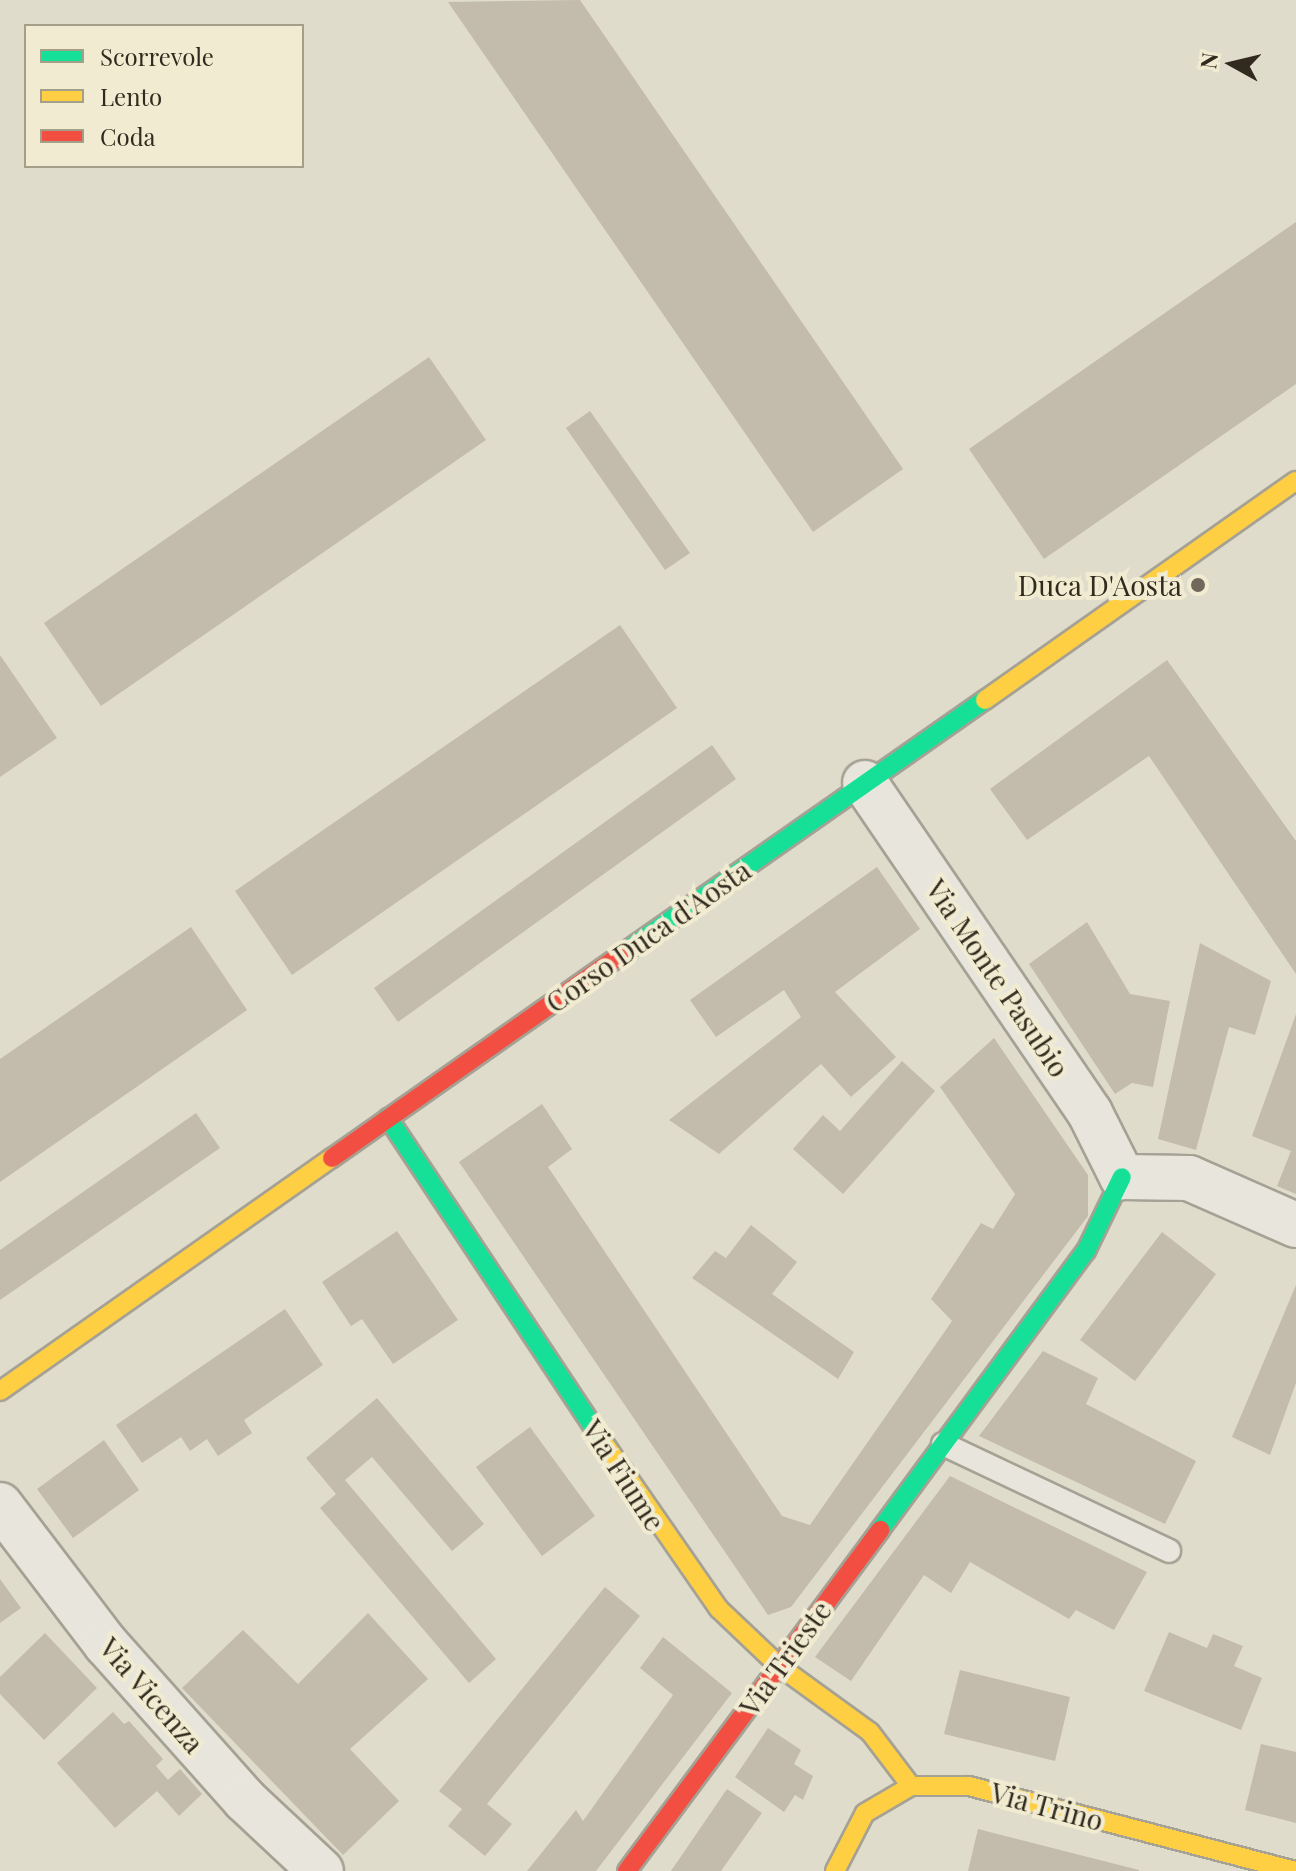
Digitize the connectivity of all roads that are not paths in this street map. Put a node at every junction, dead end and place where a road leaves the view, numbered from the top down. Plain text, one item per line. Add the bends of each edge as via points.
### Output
1 (1296, 481) edge
2 (865, 783) junction
3 (388, 1118) junction
4 (1122, 1177) junction
5 (1296, 1225) edge
6 (0, 1391) edge
7 (943, 1444) junction
8 (0, 1505) edge
9 (1169, 1551) dead end
10 (779, 1666) junction
11 (911, 1786) junction
12 (321, 1871) edge
13 (627, 1871) edge
14 (835, 1871) edge
15 (1295, 1871) edge

1 - 2 street, Corso Duca d'Aosta
2 - 3 street, Corso Duca d'Aosta
2 - 4 street, Via Monte Pasubio via 1090,1113
3 - 6 street, Corso Duca d'Aosta
3 - 10 street, Via Fiume via 679,1557 719,1609
4 - 5 street via 1189,1178
4 - 7 street, Via Trieste via 1086,1251
7 - 9 lane
7 - 10 street, Via Trieste
8 - 12 street, Via Vicenza via 106,1644 245,1800
10 - 11 street, Via Fiume via 870,1732
10 - 13 street, Via Trieste
11 - 14 street via 865,1813
11 - 15 street, Via Trino via 969,1786

